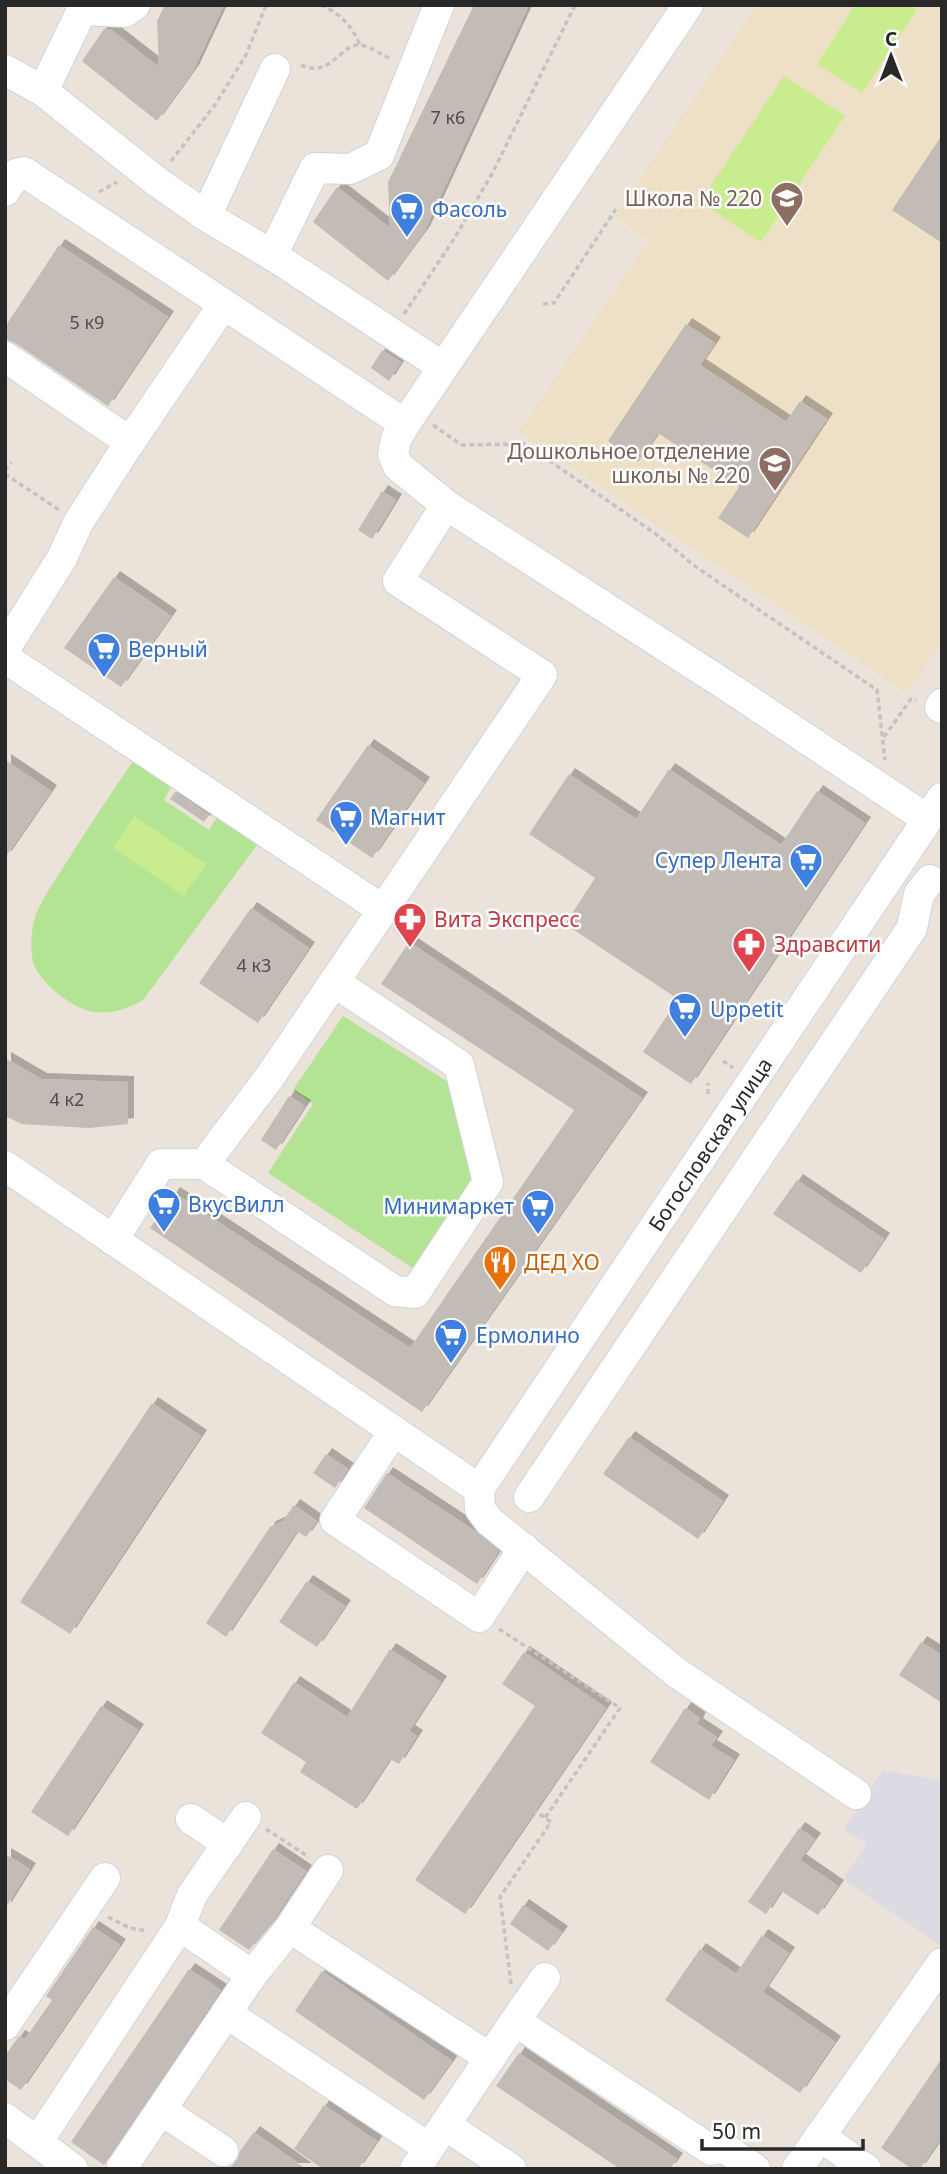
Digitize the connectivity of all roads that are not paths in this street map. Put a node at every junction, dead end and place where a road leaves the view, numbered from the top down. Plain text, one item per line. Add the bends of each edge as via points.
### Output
1 (135, 5) edge
2 (439, 5) edge
3 (681, 8) edge
4 (277, 59) road end
5 (5, 70) edge
6 (43, 91) junction
7 (5, 191) edge
8 (206, 216) junction
9 (272, 255) junction
10 (223, 305) junction
11 (5, 357) edge
12 (443, 367) junction
13 (409, 418) junction
14 (130, 442) junction
15 (446, 505) junction
16 (5, 649) edge
17 (5, 658) edge
18 (934, 809) edge
19 (929, 880) dead end
20 (383, 910) junction
21 (334, 982) junction
22 (204, 1164) junction
23 (5, 1166) edge
24 (113, 1240) junction
25 (394, 1431) junction
26 (479, 1489) junction
27 (529, 1497) dead end
28 (524, 1548) junction
29 (856, 1794) dead end
30 (246, 1818) road end
31 (191, 1819) dead end
32 (228, 1844) junction
33 (328, 1870) road end
34 (105, 1878) dead end
35 (290, 1928) junction
36 (176, 1931) junction
37 (942, 1963) edge
38 (252, 1976) junction
39 (545, 1978) dead end
40 (226, 2013) junction
41 (515, 2021) junction
42 (5, 2025) edge
43 (490, 2058) junction
44 (161, 2110) junction
45 (5, 2118) edge
46 (820, 2136) junction
47 (38, 2141) junction
48 (430, 2147) edge
49 (223, 2151) dead end
50 (704, 2159) edge
51 (73, 2169) edge
52 (121, 2169) edge
53 (511, 2169) edge
54 (755, 2169) edge
55 (797, 2169) edge
56 (866, 2169) edge

1 - 6 street via 125,12 82,10
2 - 9 street via 379,155 350,169 315,169
3 - 12 street
4 - 8 street
5 - 6 street
6 - 8 street
7 - 10 street via 16,174 24,172
8 - 9 street
9 - 12 street
10 - 13 street
10 - 14 street
11 - 14 street
12 - 13 street
13 - 15 street via 396,439 393,454 398,466
14 - 16 street
15 - 18 street via 727,687
15 - 20 street via 398,581 541,675
17 - 20 street
18 - 26 street, Богословская улица
19 - 27 street via 919,894 912,928
20 - 21 street
21 - 22 street
21 - 22 street via 459,1065 488,1182 415,1293 395,1291
22 - 24 street via 161,1164
23 - 24 street
24 - 25 street
25 - 26 street
25 - 28 street via 328,1515 479,1617
26 - 28 street via 480,1509 489,1521
28 - 29 street via 677,1673
30 - 32 street
31 - 32 street
32 - 36 street via 192,1895
33 - 35 street
34 - 42 street
35 - 38 street
35 - 43 street
36 - 38 street
36 - 47 street
37 - 46 street
38 - 40 street
39 - 41 street
40 - 44 street
40 - 48 street
41 - 43 street
41 - 50 street
43 - 48 street
44 - 49 street
44 - 52 street
45 - 47 street
46 - 55 street
46 - 56 street
47 - 51 street
48 - 53 street
50 - 54 street via 723,2147

